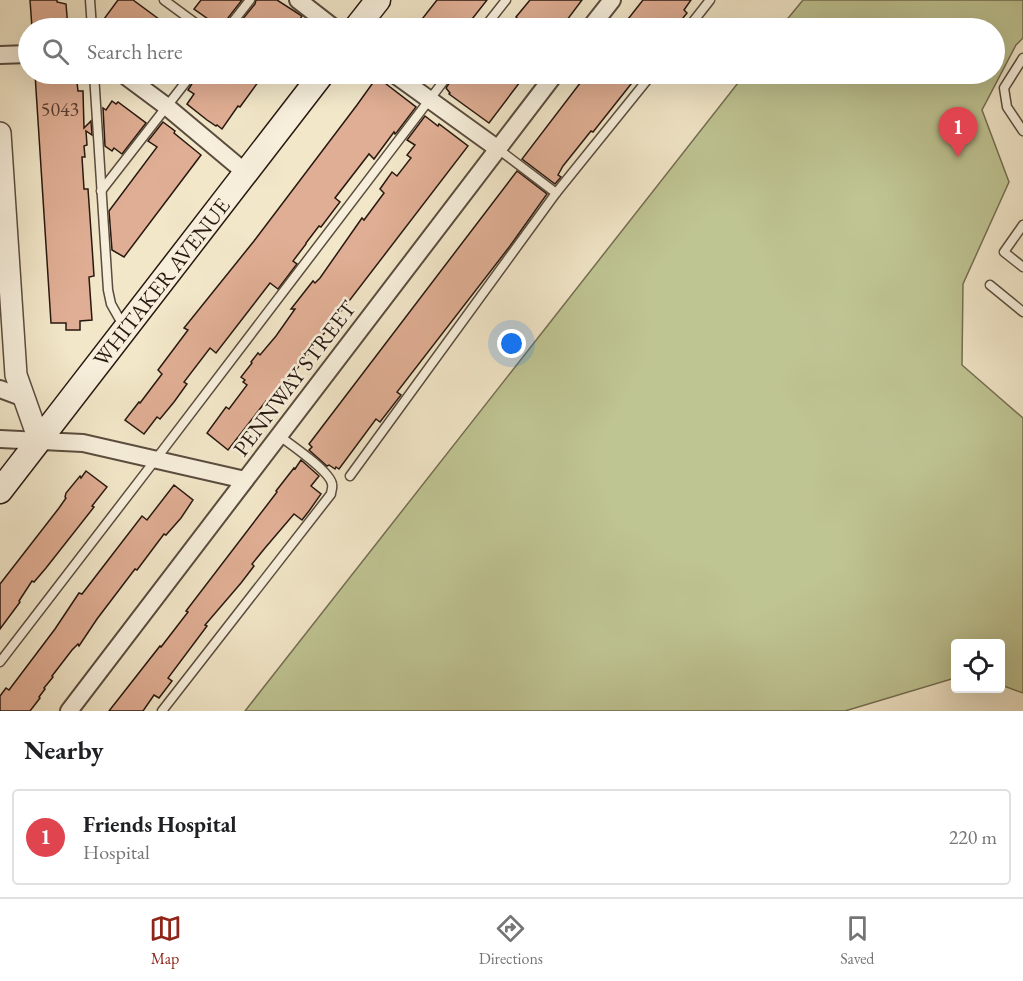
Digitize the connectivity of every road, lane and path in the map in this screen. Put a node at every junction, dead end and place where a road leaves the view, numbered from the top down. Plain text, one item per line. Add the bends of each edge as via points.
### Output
1 (90, 0) edge
2 (164, 0) edge
3 (250, 0) edge
4 (298, 0) edge
5 (378, 0) edge
6 (506, 0) edge
7 (612, 0) edge
8 (710, 0) edge
9 (91, 18) edge
10 (188, 18) edge
11 (236, 18) edge
12 (321, 18) edge
13 (364, 18) edge
14 (492, 18) edge
15 (598, 18) edge
16 (696, 18) edge
17 (18, 54) edge
18 (0, 55) edge
19 (1023, 58) edge
20 (95, 84) edge
21 (136, 84) edge
22 (184, 84) edge
23 (314, 84) edge
24 (407, 84) edge
25 (441, 84) edge
26 (547, 84) edge
27 (644, 84) edge
28 (429, 100) junction
29 (166, 106) junction
30 (1023, 131) edge
31 (0, 132) edge
32 (498, 149) junction
33 (246, 173) junction
34 (101, 191) junction
35 (556, 193) junction
36 (1023, 225) edge
37 (1023, 267) edge
38 (990, 285) dead end
39 (1023, 312) edge
40 (125, 328) junction
41 (0, 388) edge
42 (24, 398) junction
43 (278, 435) junction
44 (0, 439) edge
45 (39, 440) junction
46 (156, 459) junction
47 (350, 476) dead end
48 (244, 480) junction
49 (0, 491) edge
50 (0, 662) edge
51 (69, 711) edge
52 (162, 711) edge

1 - 9 lane
2 - 10 lane
3 - 11 lane
4 - 12 street
5 - 13 main road
6 - 14 lane
7 - 15 street
8 - 16 lane
17 - 18 street
19 - 30 lane via 1004,88 1007,107
20 - 34 lane
21 - 29 street
22 - 29 lane
23 - 33 main road, WHITAKER AVENUE
24 - 28 street
25 - 28 lane
26 - 32 street, PENNWAY STREET
27 - 35 lane
28 - 32 street
28 - 46 lane
29 - 33 street
29 - 34 lane
31 - 42 street via 16,375
32 - 35 lane
32 - 43 street, PENNWAY STREET
33 - 40 main road, WHITAKER AVENUE
34 - 40 lane via 108,290
35 - 47 lane
36 - 37 lane via 1004,252
38 - 39 lane
40 - 45 main road, WHITAKER AVENUE
41 - 42 street
42 - 45 street
43 - 48 street, PENNWAY STREET
43 - 52 lane via 328,476 331,494
44 - 45 street
45 - 46 street via 83,443
45 - 49 main road, WHITAKER AVENUE
46 - 48 street
46 - 50 lane
48 - 51 street, PENNWAY STREET

